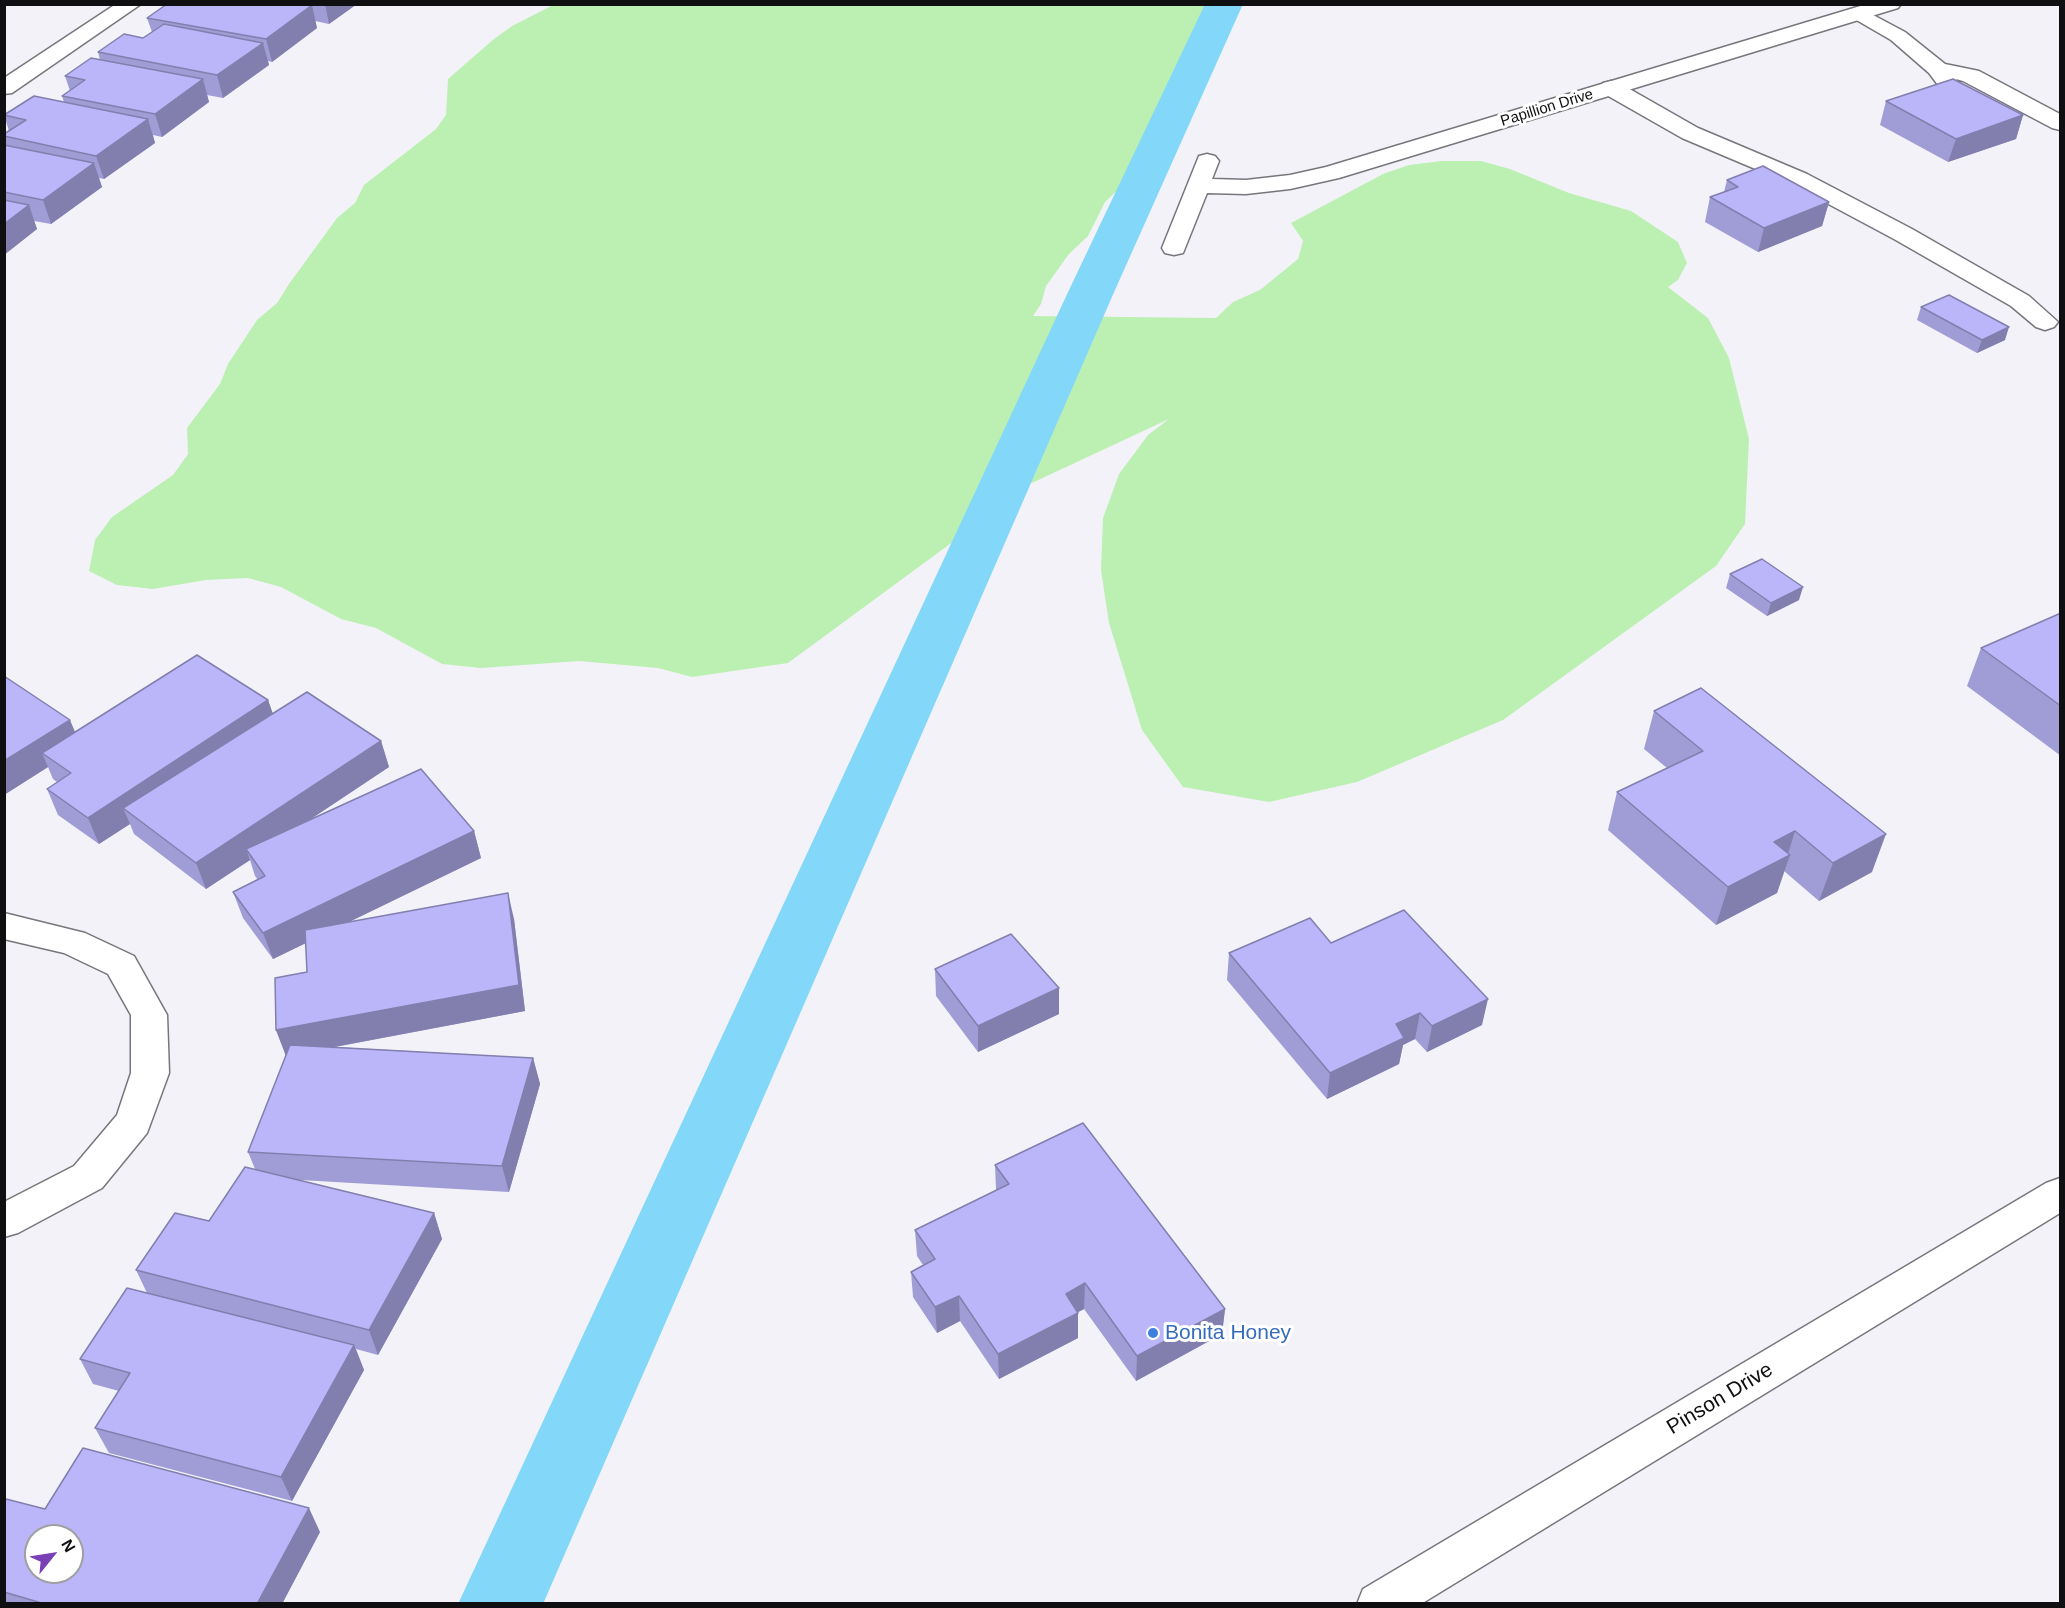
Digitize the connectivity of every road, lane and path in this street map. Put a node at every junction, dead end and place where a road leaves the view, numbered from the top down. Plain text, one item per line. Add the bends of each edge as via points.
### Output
1 (131, 4) edge
2 (1891, 4) edge
3 (1860, 14) junction
4 (1937, 68) junction
5 (4, 88) edge
6 (1611, 88) junction
7 (1996, 116) edge
8 (2061, 123) edge
9 (1207, 161) dead end
10 (1198, 186) junction
11 (1174, 248) dead end
12 (2045, 322) dead end
13 (4, 926) edge
14 (2061, 1194) edge
15 (4, 1221) edge
16 (1379, 1604) edge

1 - 5 street
2 - 3 street, Papillion Drive
3 - 4 street via 1899,36
3 - 6 street, Papillion Drive
4 - 7 street via 1955,92
4 - 8 street via 1971,76
6 - 10 street, Papillion Drive via 1290,182 1246,187
6 - 12 street via 1690,133 1799,179 1903,234 2020,301
9 - 10 street
10 - 11 street
13 - 15 street via 73,942 121,965 150,1015 150,1073 134,1122 88,1177
14 - 16 street, Pinson Drive

